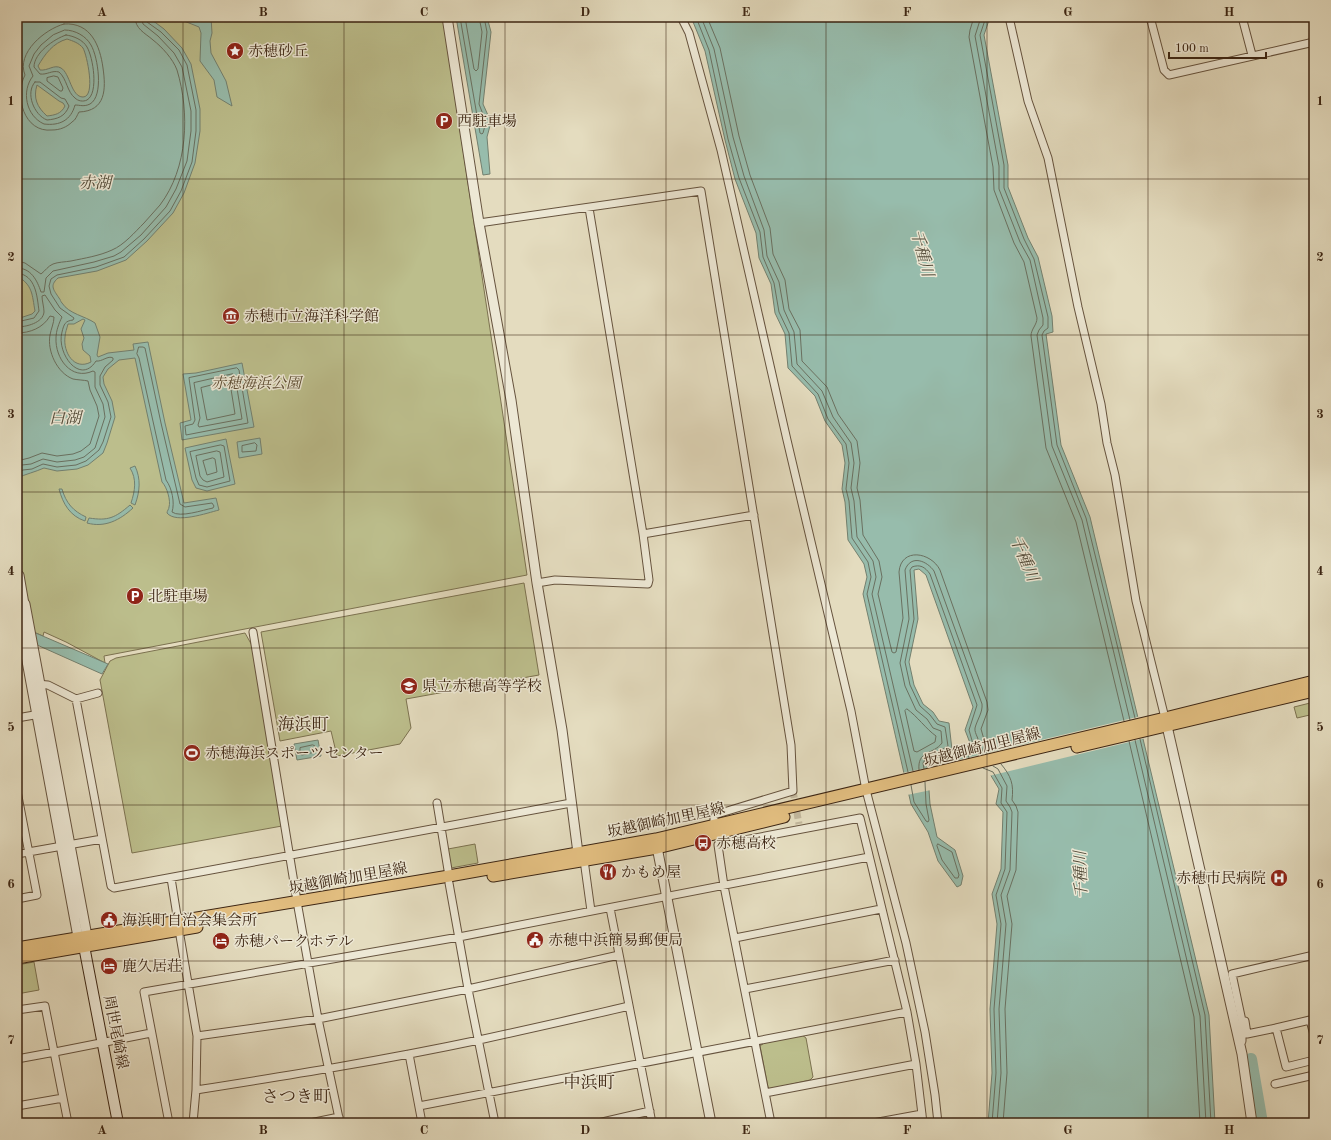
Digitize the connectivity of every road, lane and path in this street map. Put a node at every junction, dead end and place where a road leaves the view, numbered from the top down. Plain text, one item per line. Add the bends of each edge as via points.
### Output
1 (447, 17) edge
2 (681, 17) edge
3 (1009, 17) edge
4 (1150, 17) edge
5 (1242, 17) edge
6 (1314, 42) edge
7 (1252, 55) junction
8 (590, 208) junction
9 (480, 223) junction
10 (754, 515) junction
11 (643, 534) junction
12 (17, 573) edge
13 (22, 583) junction
14 (537, 583) junction
15 (17, 593) edge
16 (21, 603) edge
17 (253, 632) dead end
18 (28, 644) junction
19 (1314, 681) edge
20 (36, 684) junction
21 (1314, 691) edge
22 (98, 693) dead end
23 (76, 699) junction
24 (41, 714) junction
25 (17, 718) edge
26 (1162, 723) junction
27 (17, 791) edge
28 (870, 792) junction
29 (437, 803) dead end
30 (572, 803) junction
31 (19, 808) edge
32 (441, 827) junction
33 (715, 830) junction
34 (102, 839) junction
35 (656, 844) junction
36 (718, 845) junction
37 (65, 846) junction
38 (30, 852) junction
39 (17, 854) edge
40 (290, 856) junction
41 (581, 856) junction
42 (869, 857) junction
43 (171, 878) junction
44 (449, 880) junction
45 (724, 886) junction
46 (667, 896) junction
47 (17, 899) edge
48 (298, 904) junction
49 (610, 908) junction
50 (881, 909) junction
51 (592, 911) junction
52 (178, 926) junction
53 (459, 937) junction
54 (735, 938) junction
55 (83, 940) junction
56 (17, 948) edge
57 (619, 955) junction
58 (1314, 955) edge
59 (17, 958) edge
60 (895, 960) junction
61 (308, 964) junction
62 (189, 984) junction
63 (468, 989) junction
64 (745, 989) junction
65 (1237, 1000) junction
66 (629, 1006) junction
67 (17, 1010) edge
68 (907, 1012) junction
69 (318, 1018) junction
70 (1312, 1019) edge
71 (1276, 1028) junction
72 (151, 1033) junction
73 (1314, 1035) edge
74 (197, 1036) junction
75 (479, 1040) junction
76 (755, 1041) junction
77 (103, 1042) junction
78 (698, 1051) junction
79 (55, 1052) junction
80 (409, 1054) junction
81 (1242, 1054) junction
82 (17, 1058) edge
83 (1314, 1060) edge
84 (640, 1062) junction
85 (916, 1064) junction
86 (329, 1069) junction
87 (1314, 1075) edge
88 (1275, 1084) dead end
89 (196, 1090) junction
90 (489, 1092) junction
91 (765, 1092) junction
92 (63, 1098) junction
93 (17, 1106) edge
94 (419, 1106) junction
95 (650, 1111) junction
96 (922, 1114) junction
97 (339, 1120) edge
98 (68, 1123) edge
99 (118, 1123) edge
100 (169, 1123) edge
101 (193, 1123) edge
102 (310, 1123) edge
103 (422, 1123) edge
104 (495, 1123) edge
105 (598, 1123) edge
106 (652, 1123) edge
107 (711, 1123) edge
108 (770, 1123) edge
109 (873, 1123) edge
110 (923, 1123) edge
111 (938, 1123) edge
112 (1252, 1123) edge

1 - 9 street
2 - 28 street via 689,33 721,150
3 - 26 street via 1028,101 1048,158 1101,404 1136,601
4 - 7 street via 1164,70 1169,75
5 - 7 street
6 - 7 street
8 - 9 street
8 - 10 street via 701,191
8 - 11 street
9 - 14 street via 511,400
10 - 11 street
10 - 33 street via 791,745 793,791 714,815
11 - 14 street via 648,584 555,580
12 - 13 street
13 - 15 street
13 - 16 street
14 - 30 street
16 - 18 street via 20,624
16 - 18 street via 30,628
17 - 40 street
18 - 20 street
19 - 26 main road, 坂越御崎加里屋線
20 - 23 street via 48,685
20 - 24 street
21 - 26 main road, 坂越御崎加里屋線
22 - 23 street
23 - 34 street
24 - 25 street
24 - 37 street
26 - 28 main road, 坂越御崎加里屋線
26 - 81 street
27 - 31 street
28 - 33 main road, 坂越御崎加里屋線
28 - 111 street via 918,994
29 - 32 street
30 - 32 street
30 - 41 street
31 - 38 street
32 - 40 street
32 - 44 street
33 - 35 main road, 坂越御崎加里屋線
33 - 36 street
34 - 37 street
34 - 43 street via 111,886 114,888
35 - 41 main road, 坂越御崎加里屋線
35 - 46 street
36 - 42 street via 799,827 860,818
36 - 45 street
37 - 38 street
37 - 55 street
38 - 39 street
38 - 47 street via 37,896
40 - 43 street
40 - 48 street
41 - 44 main road, 坂越御崎加里屋線
41 - 51 street
42 - 45 street
42 - 50 street
43 - 52 street
44 - 48 main road, 坂越御崎加里屋線
44 - 53 street
45 - 46 street
45 - 54 street
46 - 49 street
46 - 78 street
48 - 52 main road, 坂越御崎加里屋線
48 - 61 street
49 - 51 street
49 - 57 street
50 - 54 street
50 - 60 street
51 - 53 street
52 - 55 main road, 坂越御崎加里屋線
52 - 62 street
53 - 61 street
53 - 63 street
54 - 64 street
55 - 56 main road, 坂越御崎加里屋線
55 - 59 main road, 坂越御崎加里屋線
55 - 77 main road, 周世尾崎線
57 - 63 street
57 - 66 street
58 - 65 street via 1232,974
60 - 64 street
60 - 68 street
61 - 62 street
61 - 69 street
62 - 72 street via 144,992
62 - 74 street
63 - 69 street
63 - 75 street
64 - 76 street
65 - 71 street via 1241,1002 1247,1034
65 - 81 street via 1242,1021
66 - 75 street
66 - 84 street
67 - 79 street via 45,1006
68 - 76 street
68 - 85 street
69 - 74 street
69 - 86 street
70 - 71 street
70 - 73 street
71 - 83 street via 1286,1066
72 - 77 street
72 - 100 street
74 - 89 street
75 - 80 street
75 - 90 street
76 - 78 street
76 - 91 street
77 - 79 street
77 - 99 main road, 周世尾崎線
78 - 84 street
78 - 107 street
79 - 82 street
79 - 92 street
80 - 86 street
80 - 94 street
81 - 112 street
84 - 90 street
84 - 95 street
85 - 91 street
85 - 96 street
86 - 89 street
86 - 97 street
87 - 88 street
89 - 101 street
90 - 94 street
90 - 104 street
91 - 108 street
92 - 93 street
92 - 98 street
94 - 103 street
95 - 105 street
95 - 106 street
96 - 109 street
96 - 110 street
97 - 102 street

